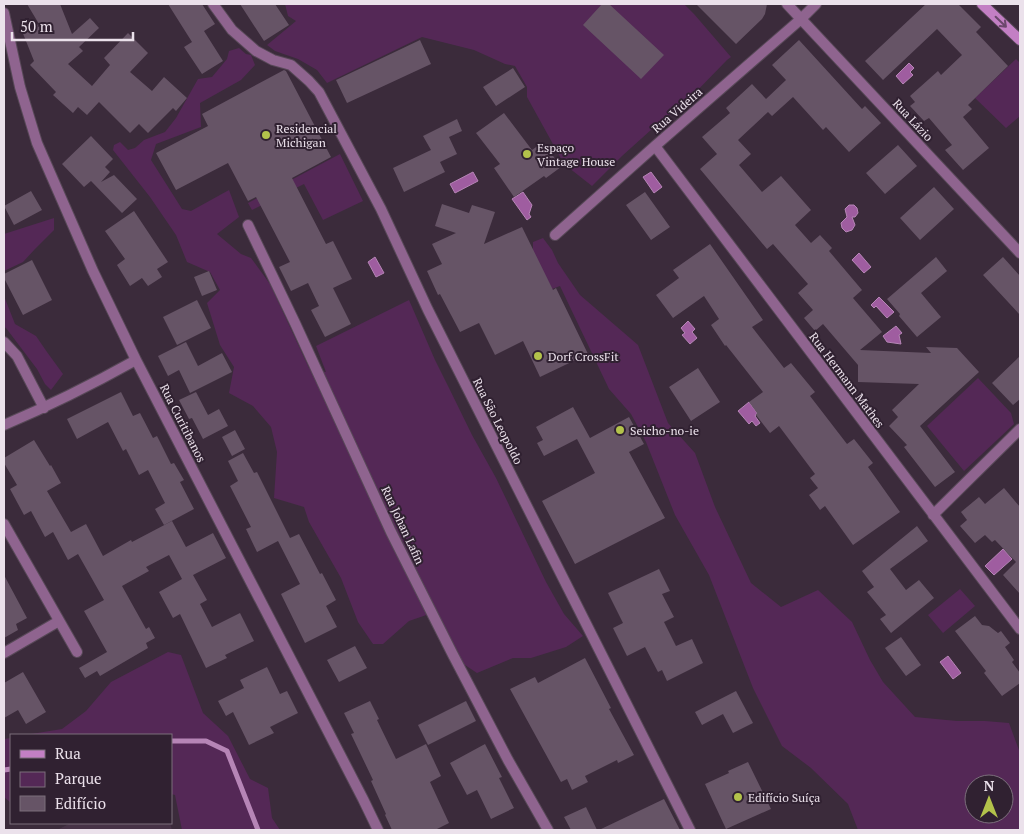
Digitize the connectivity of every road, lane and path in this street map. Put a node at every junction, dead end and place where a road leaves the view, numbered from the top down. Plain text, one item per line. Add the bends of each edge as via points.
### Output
1 (213, 4) edge
2 (787, 4) edge
3 (816, 4) edge
4 (982, 4) edge
5 (4, 12) edge
6 (801, 19) junction
7 (1020, 40) edge
8 (655, 146) junction
9 (248, 225) dead end
10 (555, 235) dead end
11 (1020, 253) edge
12 (4, 342) edge
13 (136, 360) junction
14 (44, 408) junction
15 (4, 425) edge
16 (1020, 429) edge
17 (933, 515) junction
18 (4, 524) edge
19 (59, 621) junction
20 (1019, 623) edge
21 (77, 652) dead end
22 (4, 653) edge
23 (378, 830) edge
24 (548, 830) edge
25 (690, 830) edge

1 - 25 street, Rua São Leopoldo via 232,30 256,51 291,65 319,92 382,209 428,310
2 - 6 street, Rua Lázio
3 - 6 street, Rua Videira
4 -> 7 main road
5 - 13 street, Rua Curitibanos via 20,87 37,143
6 - 8 street, Rua Videira
6 - 11 street, Rua Lázio
8 - 10 street, Rua Videira
8 - 17 street, Rua Hermann Mathes
9 - 24 street, Rua Johan Lafin via 391,532 508,760
12 - 14 street via 17,356
13 - 14 street
13 - 23 street, Rua Curitibanos
14 - 15 street
16 - 17 street
17 - 20 street, Rua Hermann Mathes
18 - 19 street
19 - 21 street
19 - 22 street

